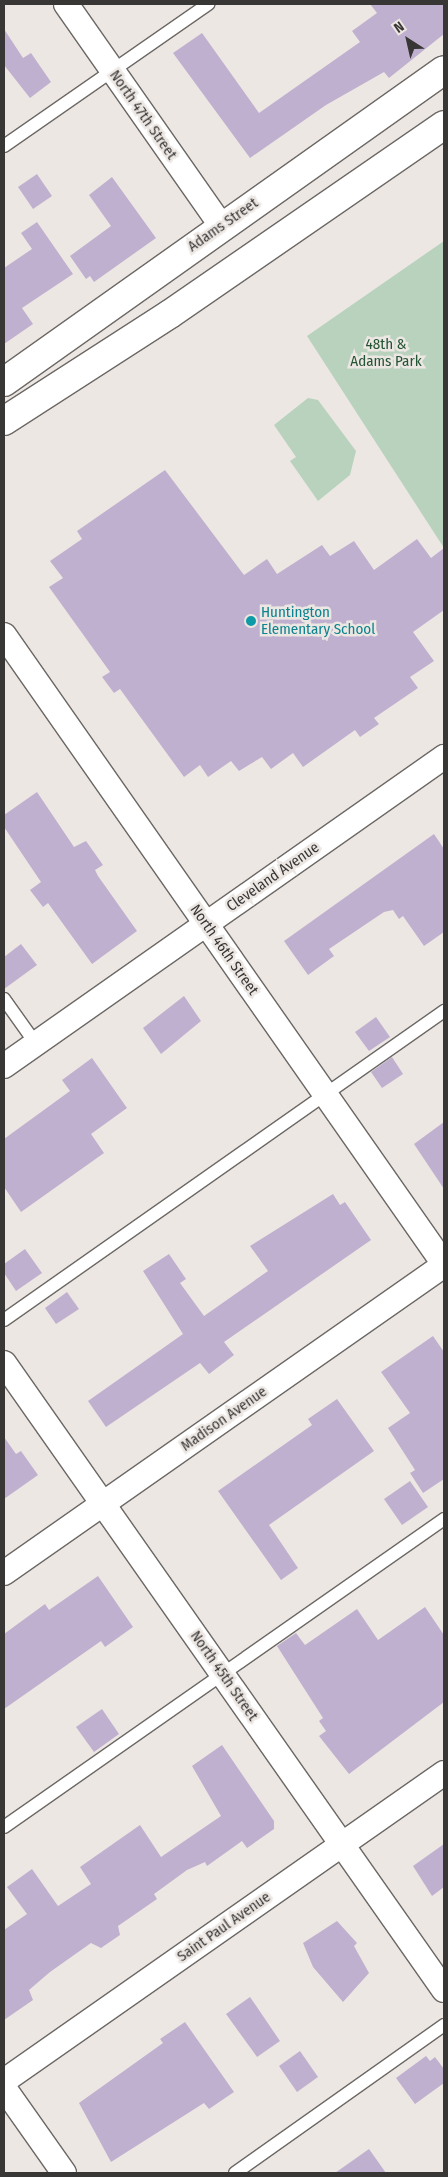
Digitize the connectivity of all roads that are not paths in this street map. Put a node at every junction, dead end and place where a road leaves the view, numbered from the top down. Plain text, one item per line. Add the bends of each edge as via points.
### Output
1 (66, 4) edge
2 (208, 4) edge
3 (112, 70) junction
4 (444, 70) edge
5 (444, 125) edge
6 (4, 146) edge
7 (221, 225) junction
8 (4, 382) edge
9 (4, 421) edge
10 (4, 635) edge
11 (444, 757) edge
12 (206, 924) junction
13 (4, 999) edge
14 (444, 1011) edge
15 (36, 1044) junction
16 (4, 1066) edge
17 (326, 1094) junction
18 (444, 1265) edge
19 (4, 1320) edge
20 (4, 1363) edge
21 (103, 1504) junction
22 (444, 1519) edge
23 (4, 1573) edge
24 (222, 1674) junction
25 (444, 1773) edge
26 (4, 1827) edge
27 (342, 1844) junction
28 (444, 1990) edge
29 (444, 2025) edge
30 (4, 2081) edge
31 (4, 2088) edge
32 (64, 2173) edge
33 (235, 2173) edge

1 - 3 street, North 47th Street
2 - 3 lane
3 - 6 lane
3 - 7 street, North 47th Street
4 - 7 main road, Adams Street
5 - 9 main road via 186,303
7 - 8 main road, Adams Street
10 - 12 street, North 46th Street
11 - 12 street, Cleveland Avenue
12 - 15 street, Cleveland Avenue
12 - 17 street, North 46th Street
13 - 15 lane
14 - 17 lane
15 - 16 street, Cleveland Avenue
17 - 18 street, North 46th Street
17 - 19 lane
18 - 21 street, Madison Avenue
20 - 21 street, North 45th Street
21 - 23 street, Madison Avenue
21 - 24 street, North 45th Street
22 - 24 lane
24 - 26 lane
24 - 27 street, North 45th Street
25 - 27 street, Saint Paul Avenue
27 - 28 street, North 45th Street
27 - 30 street, Saint Paul Avenue
29 - 33 lane
31 - 32 street

